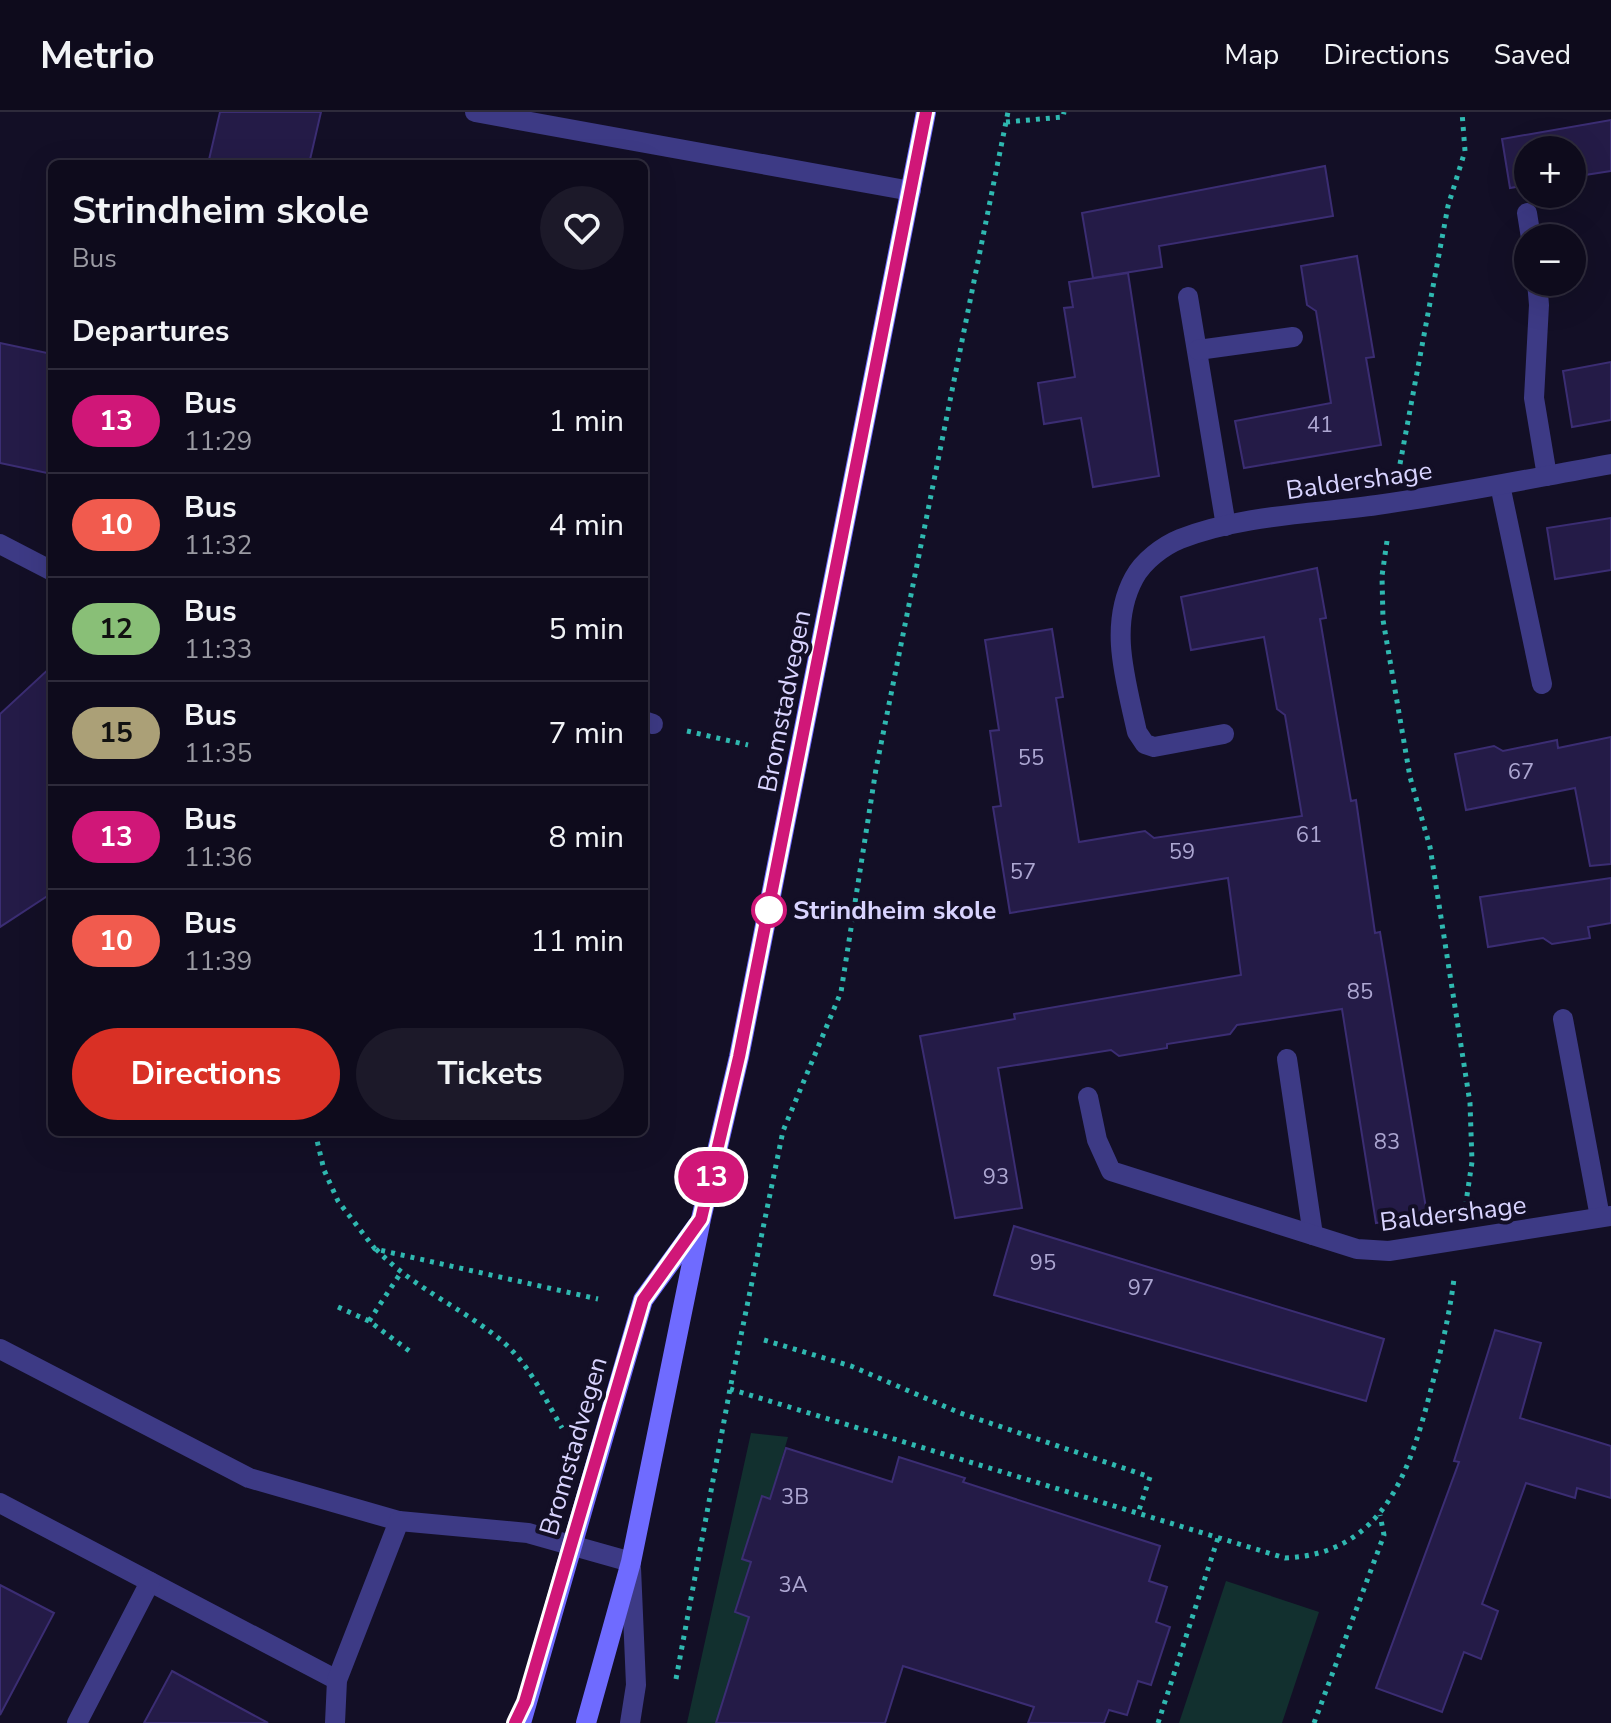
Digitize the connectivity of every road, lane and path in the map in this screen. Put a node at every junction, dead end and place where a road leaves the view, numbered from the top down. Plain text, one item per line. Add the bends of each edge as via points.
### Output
1 (475, 112) edge
2 (926, 112) edge
3 (1008, 112) edge
4 (1064, 112) edge
5 (1462, 112) edge
6 (1006, 122) junction
7 (911, 191) junction
8 (1527, 213) dead end
9 (1529, 224) edge
10 (1538, 296) edge
11 (1188, 297) dead end
12 (1293, 337) dead end
13 (1198, 350) junction
14 (1611, 464) edge
15 (1547, 476) junction
16 (1500, 485) junction
17 (1393, 502) junction
18 (1226, 526) junction
19 (0, 544) edge
20 (48, 569) edge
21 (1542, 684) dead end
22 (649, 722) edge
23 (1224, 734) dead end
24 (748, 745) dead end
25 (1563, 1019) dead end
26 (1287, 1059) dead end
27 (1088, 1097) dead end
28 (316, 1136) edge
29 (1606, 1217) edge
30 (701, 1219) junction
31 (1313, 1235) junction
32 (1460, 1242) junction
33 (375, 1249) junction
34 (400, 1274) junction
35 (598, 1299) dead end
36 (338, 1307) dead end
37 (369, 1321) junction
38 (764, 1340) dead end
39 (0, 1349) edge
40 (412, 1353) dead end
41 (730, 1389) junction
42 (562, 1428) dead end
43 (0, 1503) edge
44 (1138, 1513) junction
45 (1380, 1514) junction
46 (399, 1521) junction
47 (1218, 1538) junction
48 (571, 1546) junction
49 (631, 1562) junction
50 (150, 1582) junction
51 (337, 1680) junction
52 (674, 1693) dead end
53 (77, 1723) edge
54 (335, 1723) edge
55 (518, 1723) edge
56 (586, 1723) edge
57 (630, 1723) edge
58 (1158, 1723) edge
59 (1314, 1723) edge

1 - 7 street
2 - 7 main road, Bromstadvegen
3 - 6 path
4 - 6 path via 1063,117
5 - 17 path via 1465,151 1448,206
6 - 41 path via 876,769 841,992 783,1131
7 - 30 main road, Bromstadvegen via 739,1057
8 - 9 street
10 - 15 street via 1534,398
11 - 13 street
12 - 13 street
13 - 18 street
14 - 15 street, Baldershage
15 - 16 street, Baldershage
16 - 17 street, Baldershage
16 - 21 street
17 - 18 street, Baldershage
17 - 32 path via 1382,576 1383,620 1410,777 1430,847 1470,1103 1472,1162
18 - 23 street, Baldershage via 1178,540 1151,557 1135,576 1123,604 1119,638 1137,732 1145,744 1154,747
19 - 20 street
22 - 24 path
25 - 29 street, Baldershage
26 - 31 street
27 - 31 street, Baldershage via 1097,1140 1111,1171
28 - 33 path via 338,1201
29 - 32 street, Baldershage
30 - 48 main road, Bromstadvegen via 643,1300
30 - 49 main road, Bromstadvegen
31 - 32 street, Baldershage via 1357,1249 1389,1251
32 - 45 path via 1448,1326 1417,1442 1396,1492
33 - 34 path
33 - 35 path
34 - 37 path
34 - 42 path via 504,1342 527,1367
36 - 37 path
37 - 40 path
38 - 44 path via 851,1366 960,1413 1150,1477
39 - 46 street via 249,1478
41 - 44 path
41 - 52 path
43 - 50 street
44 - 47 path
45 - 47 path via 1357,1537 1308,1557 1285,1558
45 - 59 path via 1384,1535
46 - 48 street via 528,1533
46 - 51 street
47 - 58 path
48 - 49 street
48 - 55 main road, Bromstadvegen
49 - 56 main road, Bromstadvegen
49 - 57 street, Bromstadvegen via 636,1685
50 - 51 street
50 - 53 street
51 - 54 street

